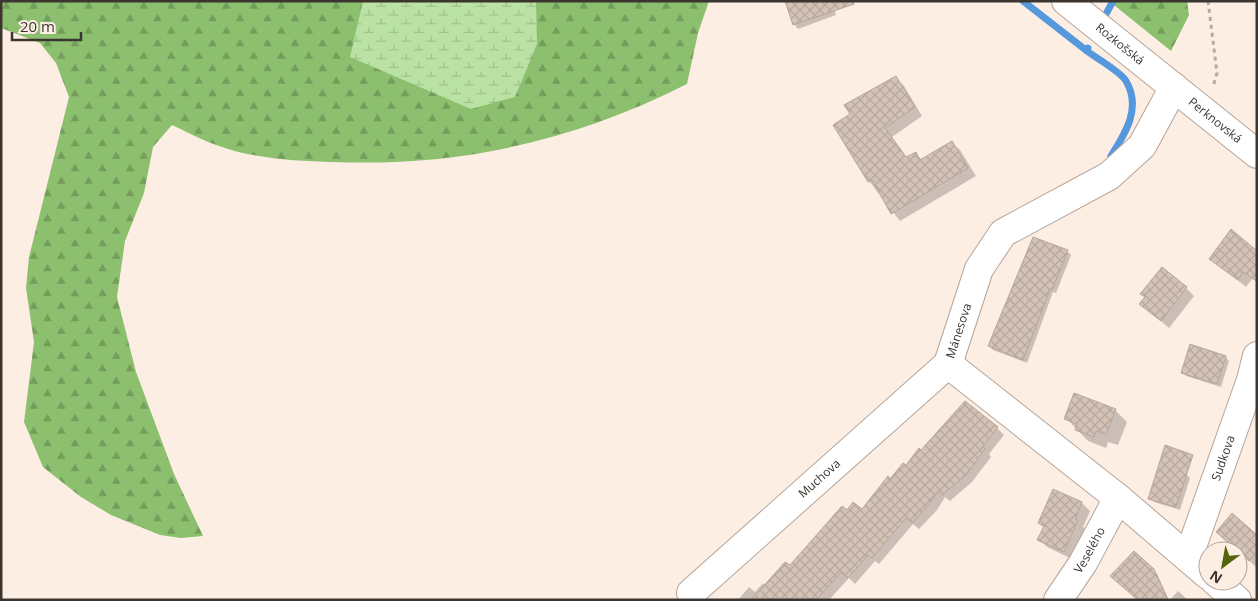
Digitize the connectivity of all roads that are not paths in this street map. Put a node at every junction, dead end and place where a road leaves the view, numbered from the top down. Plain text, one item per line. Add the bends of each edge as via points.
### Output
1 (1066, 1) edge
2 (1174, 87) junction
3 (1257, 154) edge
4 (1257, 356) edge
5 (948, 364) junction
6 (1118, 498) junction
7 (1205, 541) edge
8 (1198, 567) edge
9 (1227, 591) edge
10 (691, 594) dead end
11 (1058, 600) edge
12 (1237, 600) edge

1 - 2 street, Rozkošská
2 - 3 street, Perknovská
2 - 5 street, Mánesova via 1142,146 1109,176 1002,233 979,269
4 - 7 street, Sudkova
5 - 6 street, Mánesova
5 - 10 street, Muchova
6 - 8 street, Mánesova
6 - 11 street, Veselého via 1083,563
9 - 12 street

